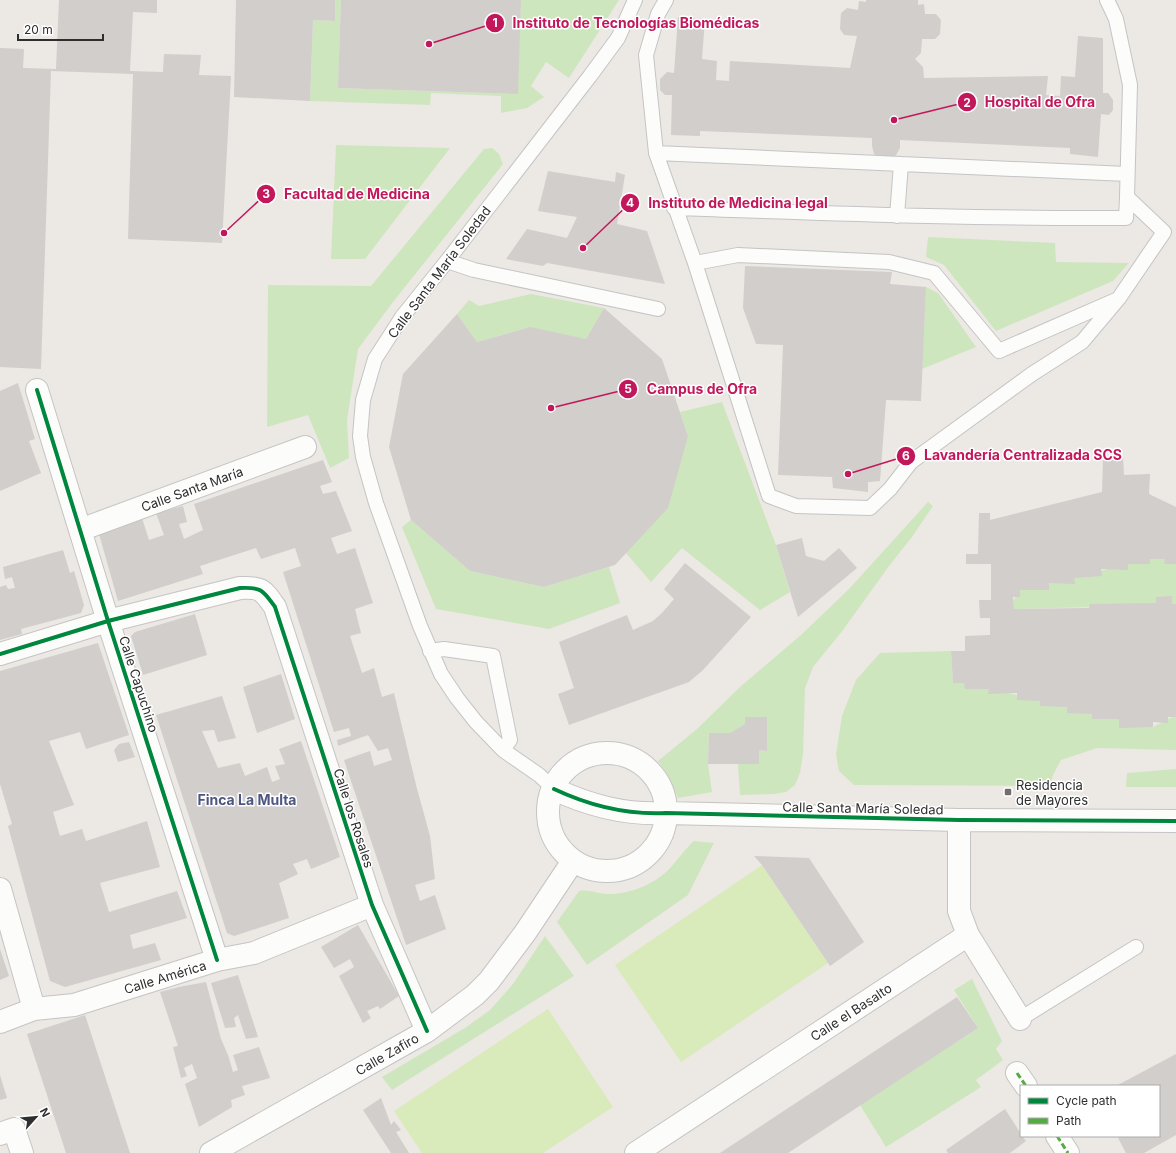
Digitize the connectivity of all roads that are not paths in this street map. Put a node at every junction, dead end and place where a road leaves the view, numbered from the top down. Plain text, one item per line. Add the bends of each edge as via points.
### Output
1 (636, 0) edge
2 (666, 0) edge
3 (1107, 0) edge
4 (656, 153) junction
5 (901, 164) junction
6 (1127, 174) junction
7 (1127, 197) junction
8 (674, 208) junction
9 (897, 216) junction
10 (447, 261) junction
11 (695, 263) junction
12 (1119, 298) junction
13 (658, 309) dead end
14 (37, 390) dead end
15 (305, 447) dead end
16 (80, 530) junction
17 (108, 621) junction
18 (430, 651) junction
19 (0, 654) edge
20 (503, 750) junction
21 (554, 789) junction
22 (666, 813) junction
23 (959, 820) junction
24 (1176, 821) edge
25 (574, 861) junction
26 (1, 897) edge
27 (372, 905) junction
28 (968, 935) junction
29 (1136, 947) dead end
30 (217, 960) junction
31 (34, 1009) junction
32 (1020, 1019) joint
33 (0, 1022) edge
34 (427, 1031) junction
35 (0, 1134) edge
36 (1058, 1137) edge
37 (22, 1153) edge
38 (211, 1153) edge
39 (636, 1153) edge
40 (1068, 1153) edge

1 - 10 lane, Calle Santa María Soledad via 618,38
2 - 4 lane via 658,14 646,55
3 - 6 lane via 1116,19 1130,85
4 - 5 lane
4 - 8 lane
5 - 6 lane
5 - 9 lane
6 - 7 lane
7 - 9 lane via 1126,218
7 - 12 lane via 1164,232
8 - 9 lane
8 - 11 lane
10 - 13 lane via 474,270
10 - 18 lane, Calle Santa María Soledad via 402,317 376,358 363,400 360,436 376,503
11 - 12 lane via 746,255 889,262 934,273 999,350
11 - 12 lane via 770,496 796,506 870,508 890,489 911,462 1032,374 1082,342
14 - 16 street, Calle Capuchino
15 - 16 street, Calle Santa María
16 - 17 street, Calle Capuchino
17 - 19 street
17 - 27 street, Calle los Rosales via 240,588 255,587 265,593 275,607
17 - 30 street, Calle Capuchino
18 - 20 lane, Calle Santa María Soledad via 457,698
18 - 20 lane via 444,648 493,656 510,740
20 - 21 lane, Calle Santa María Soledad via 539,775
21 - 22 street, Calle Santa María Soledad via 575,799 618,811
21 - 22 street via 559,776 583,758 601,753 616,754 631,758 646,767 657,780 664,796
21 - 25 street via 549,799 550,829 556,842
22 - 23 street, Calle Santa María Soledad
22 - 25 street via 664,830 656,846 640,862 619,870 598,871
23 - 24 street, Calle Santa María Soledad
23 - 28 street via 959,911
25 - 34 street, Calle Zafiro via 489,981 475,995
26 - 31 street
27 - 30 street, Calle América via 254,953
27 - 34 street, Calle los Rosales
28 - 32 street
28 - 39 street, Calle el Basalto
29 - 32 lane
30 - 31 street, Calle América via 74,1005
31 - 33 street, Calle América
34 - 38 street, Calle Zafiro
35 - 37 street via 14,1129
36 - 40 street

